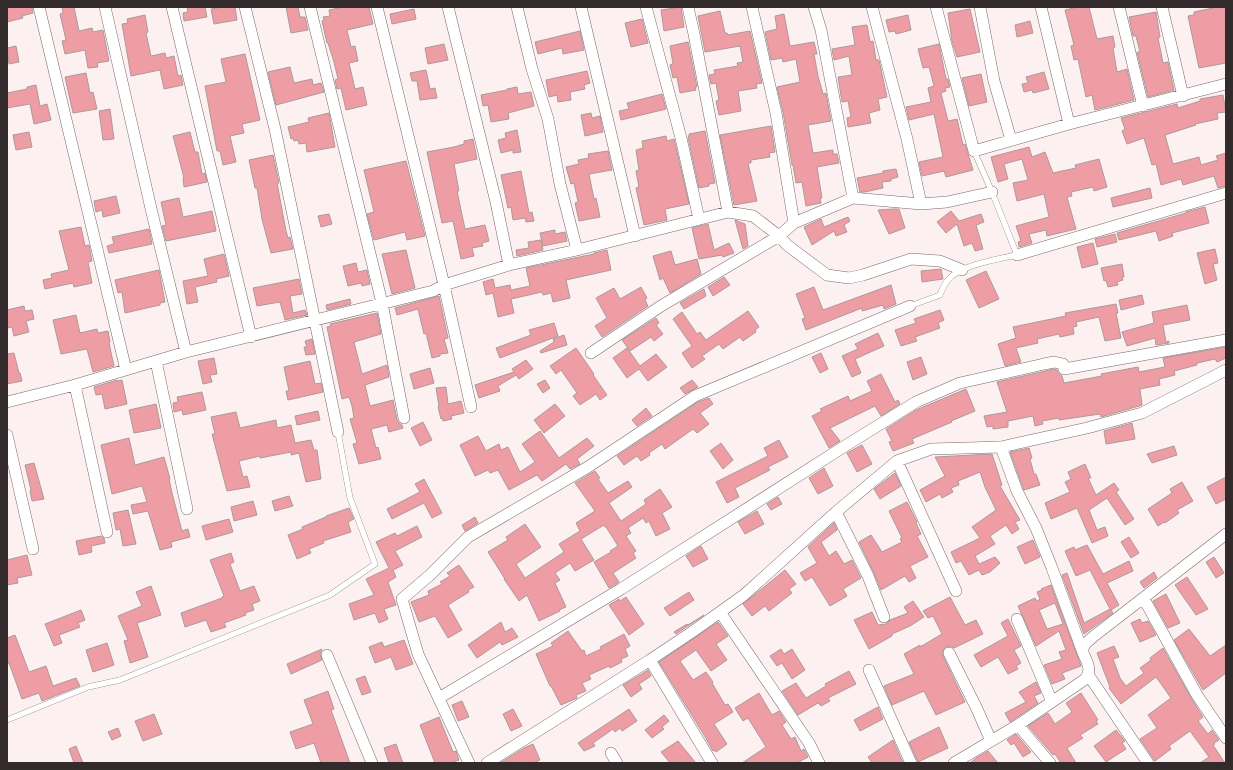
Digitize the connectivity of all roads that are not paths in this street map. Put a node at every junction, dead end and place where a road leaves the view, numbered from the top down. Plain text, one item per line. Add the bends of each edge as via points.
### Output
1 (39, 7) edge
2 (105, 7) edge
3 (172, 7) edge
4 (245, 7) edge
5 (310, 7) edge
6 (377, 7) edge
7 (448, 7) edge
8 (517, 7) edge
9 (581, 7) edge
10 (646, 7) edge
11 (688, 7) edge
12 (752, 7) edge
13 (814, 7) edge
14 (872, 7) edge
15 (936, 7) edge
16 (980, 7) edge
17 (1041, 7) edge
18 (1119, 7) edge
19 (1162, 7) edge
20 (1226, 84) edge
21 (1183, 96) junction
22 (1143, 106) junction
23 (1069, 124) junction
24 (1011, 140) junction
25 (974, 151) junction
26 (992, 192) junction
27 (1226, 192) edge
28 (853, 198) junction
29 (921, 204) junction
30 (728, 212) junction
31 (699, 218) junction
32 (794, 223) junction
33 (635, 236) junction
34 (779, 236) junction
35 (577, 250) junction
36 (1016, 256) junction
37 (509, 265) junction
38 (962, 270) junction
39 (444, 285) junction
40 (382, 303) junction
41 (910, 306) joint
42 (315, 320) junction
43 (251, 337) junction
44 (1226, 340) edge
45 (186, 352) junction
46 (590, 353) dead end
47 (156, 361) junction
48 (126, 370) junction
49 (1226, 370) edge
50 (75, 384) junction
51 (7, 402) edge
52 (471, 408) dead end
53 (404, 418) dead end
54 (338, 432) joint
55 (7, 436) edge
56 (1001, 447) junction
57 (897, 461) junction
58 (188, 509) dead end
59 (836, 512) junction
60 (108, 532) dead end
61 (1226, 534) edge
62 (33, 549) dead end
63 (956, 591) dead end
64 (1144, 599) junction
65 (720, 612) junction
66 (884, 617) dead end
67 (1017, 619) dead end
68 (1082, 650) junction
69 (949, 653) dead end
70 (328, 655) dead end
71 (650, 660) junction
72 (869, 670) dead end
73 (1089, 676) junction
74 (439, 698) junction
75 (1052, 702) junction
76 (7, 720) edge
77 (1018, 725) junction
78 (1226, 738) edge
79 (991, 741) junction
80 (372, 763) edge
81 (469, 763) edge
82 (487, 763) edge
83 (712, 763) edge
84 (819, 763) edge
85 (911, 763) edge
86 (954, 763) edge
87 (1050, 763) edge
88 (1148, 763) edge

1 - 48 street
2 - 45 street
3 - 43 street
4 - 42 street via 275,129
5 - 40 street
6 - 39 street
7 - 37 street
8 - 35 street via 532,69 548,119 560,184
9 - 33 street
10 - 31 street via 681,138
11 - 30 street
12 - 32 street via 776,113
13 - 28 street via 822,30
14 - 29 street via 908,139
15 - 25 street
16 - 24 street via 994,81
17 - 23 street
18 - 22 street
19 - 21 street
20 - 21 street
21 - 22 street
22 - 23 street
23 - 24 street
24 - 25 street
25 - 26 lane
26 - 29 street via 948,202
26 - 36 lane
27 - 36 street
28 - 29 street
28 - 32 street
30 - 31 street
30 - 34 street via 753,216
31 - 33 street
32 - 34 street
33 - 35 street
34 - 38 street via 827,275 849,278 911,259 940,261
34 - 46 street via 661,306
35 - 37 street
36 - 38 lane via 986,261
37 - 39 street
38 - 41 lane via 948,280 940,295
39 - 40 street via 433,291
39 - 52 street
40 - 42 street
40 - 53 street
41 - 74 street via 695,396 588,467 468,537 430,576 402,599 418,654
42 - 43 street
42 - 54 street
43 - 45 street
44 - 74 street via 1064,369 1063,364 1054,362 1021,368 960,383 916,402 621,589
45 - 47 street
47 - 48 street
47 - 58 street
48 - 50 street
49 - 56 street via 1142,414
50 - 51 street
50 - 60 street
54 - 76 lane via 350,498 375,564 330,595 120,680 88,687
55 - 62 street
56 - 57 street via 931,449
56 - 68 street via 1017,491 1052,568
57 - 59 street
57 - 63 street
59 - 65 street via 744,595
59 - 66 street via 868,576
61 - 64 street
64 - 68 street via 1094,636
64 - 78 street via 1197,695
65 - 71 street
65 - 84 street via 809,743
67 - 75 street
68 - 73 street via 1090,670
69 - 79 street
70 - 80 street
71 - 82 street
71 - 83 street
72 - 85 street
73 - 75 street
73 - 88 street
74 - 81 street
75 - 77 street
77 - 79 street
77 - 87 street
79 - 86 street

